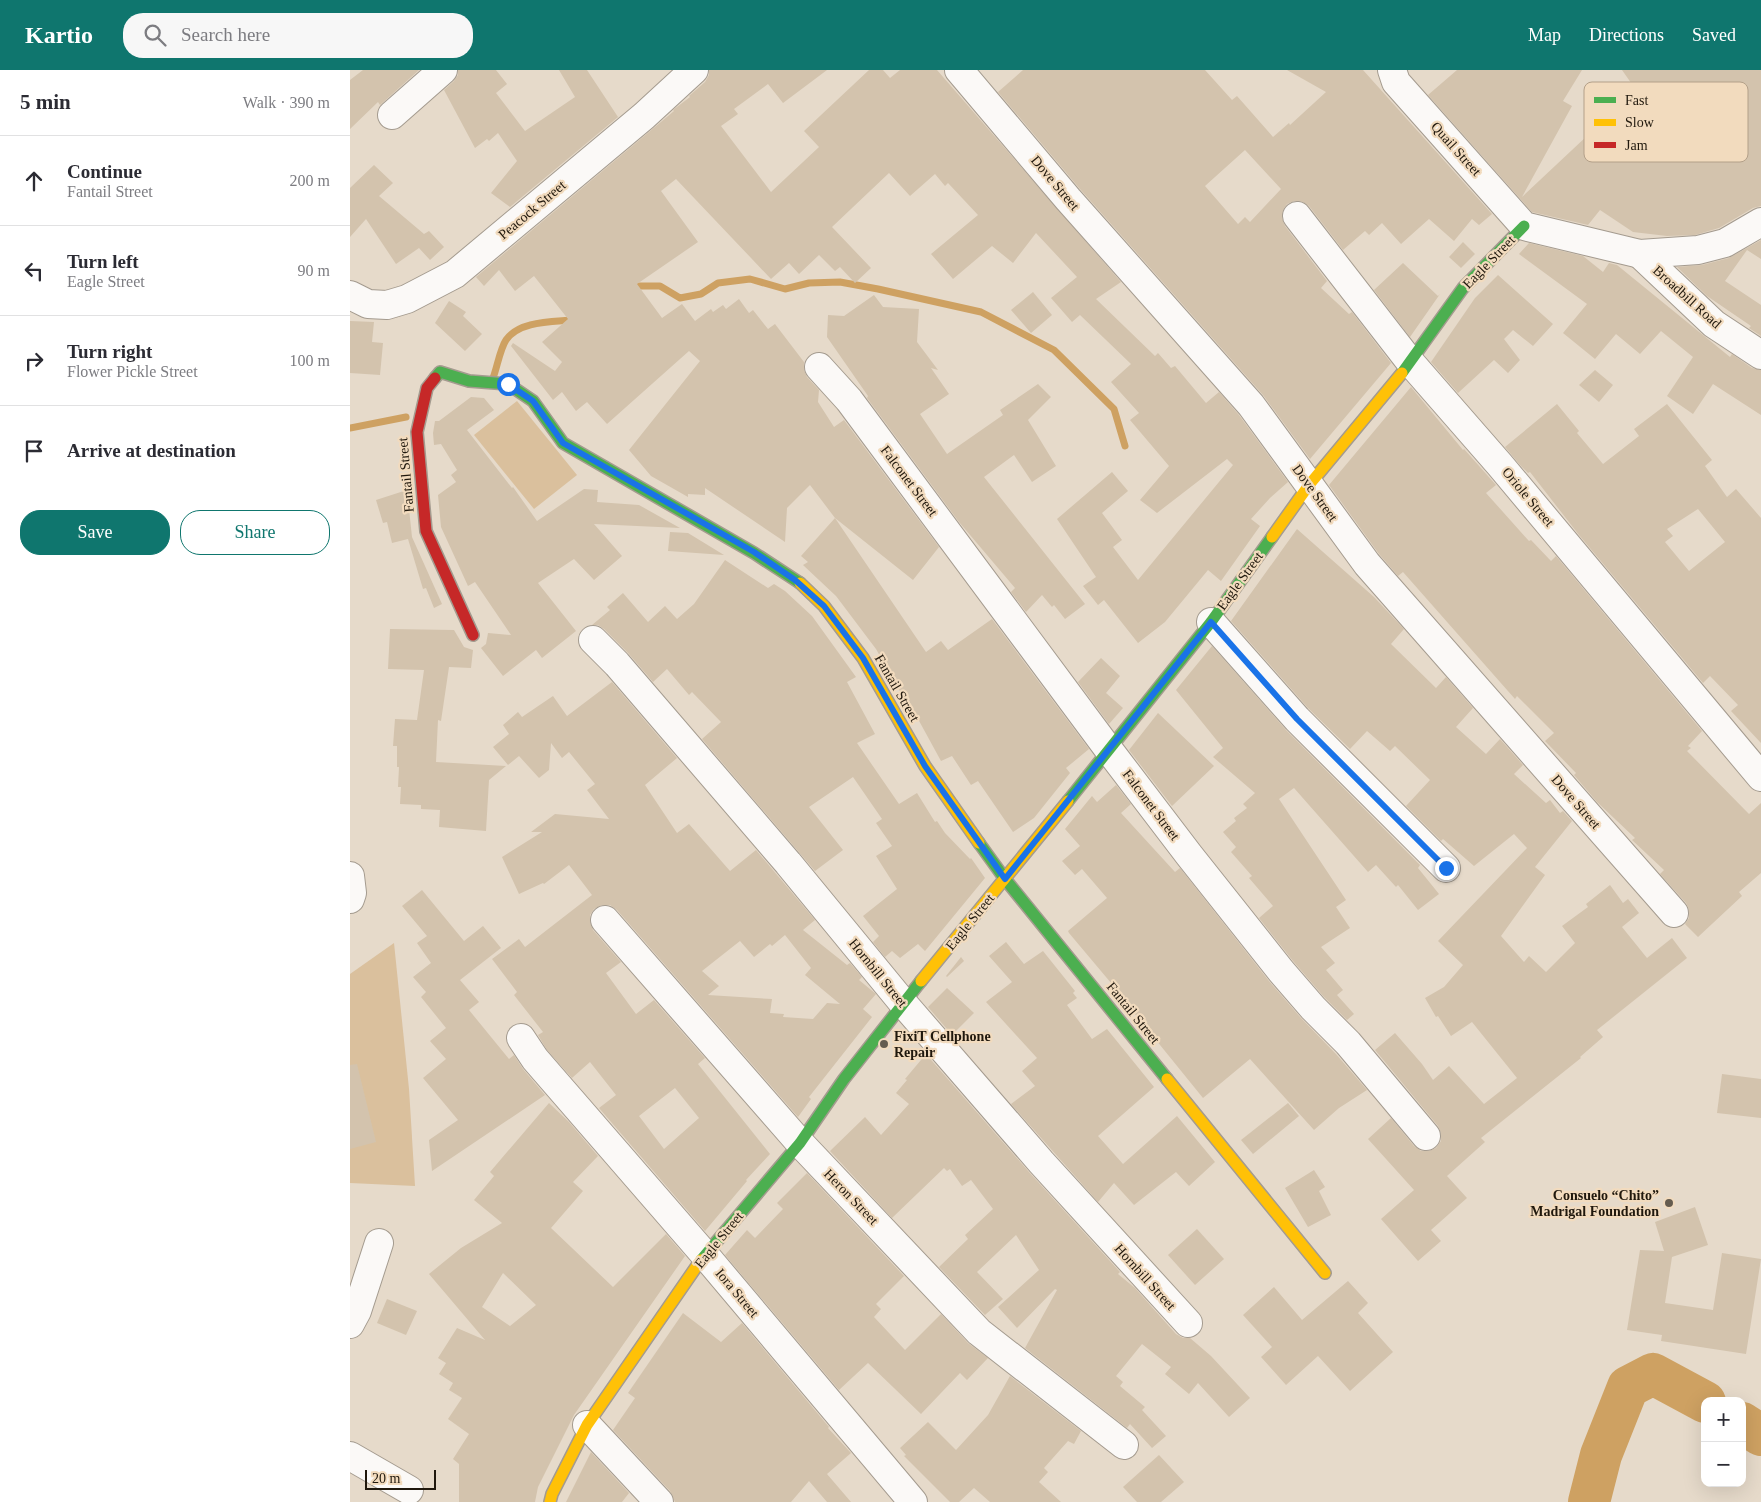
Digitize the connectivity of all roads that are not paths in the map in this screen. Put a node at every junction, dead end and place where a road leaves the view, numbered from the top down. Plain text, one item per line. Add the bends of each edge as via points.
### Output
1 (443, 70) edge
2 (694, 70) edge
3 (1392, 70) edge
4 (961, 71) edge
5 (392, 115) dead end
6 (1297, 216) dead end
7 (1761, 222) edge
8 (1524, 226) junction
9 (1640, 254) junction
10 (350, 295) edge
11 (1761, 356) edge
12 (1411, 363) junction
13 (819, 367) dead end
14 (1309, 485) junction
15 (1211, 622) junction
16 (473, 635) dead end
17 (593, 640) dead end
18 (1109, 750) junction
19 (1761, 777) edge
20 (1446, 868) dead end
21 (350, 876) edge
22 (1005, 879) junction
23 (350, 899) edge
24 (1674, 913) dead end
25 (605, 920) dead end
26 (903, 1003) junction
27 (520, 1038) dead end
28 (1426, 1136) dead end
29 (800, 1143) junction
30 (379, 1243) dead end
31 (705, 1255) junction
32 (1324, 1273) dead end
33 (1188, 1323) dead end
34 (350, 1324) edge
35 (587, 1425) junction
36 (1124, 1445) dead end
37 (350, 1456) edge
38 (409, 1490) dead end
39 (550, 1502) edge
40 (659, 1502) edge
41 (913, 1502) edge

1 - 5 street
2 - 10 street, Peacock Street via 456,274 407,299 387,305 368,304
3 - 8 street, Quail Street via 1396,82
4 - 14 street, Dove Street via 1068,199 1251,405
6 - 12 street, Oriole Street
7 - 9 street, Eagle Street via 1725,243 1698,250
8 - 9 street, Eagle Street
8 - 12 street, Eagle Street via 1463,288
9 - 11 street, Broadbill Road via 1714,324
12 - 14 street, Eagle Street
12 - 19 street, Oriole Street via 1500,464
13 - 18 street, Falconet Street via 849,400
14 - 15 street, Eagle Street
14 - 24 street, Dove Street via 1367,564
15 - 18 street, Eagle Street
15 - 20 street via 1297,719
16 - 22 street, Fantail Street via 426,531 417,432 427,388 440,372 469,381 508,384 533,401 563,443 754,552 795,580 824,606 863,658 925,766
17 - 26 street, Hornbill Street via 788,863
18 - 22 street, Eagle Street
18 - 28 street, Falconet Street via 1280,971 1348,1043
21 - 23 street
22 - 26 street, Eagle Street
22 - 32 street, Fantail Street
25 - 29 street, Heron Street
26 - 29 street, Eagle Street
26 - 33 street, Hornbill Street via 1041,1162
27 - 31 street, Iora Street
29 - 31 street, Eagle Street
29 - 36 street, Heron Street via 979,1332
30 - 34 street via 358,1311
31 - 35 street, Eagle Street
31 - 41 street, Iora Street
35 - 39 street, Eagle Street
35 - 40 street
37 - 38 street

